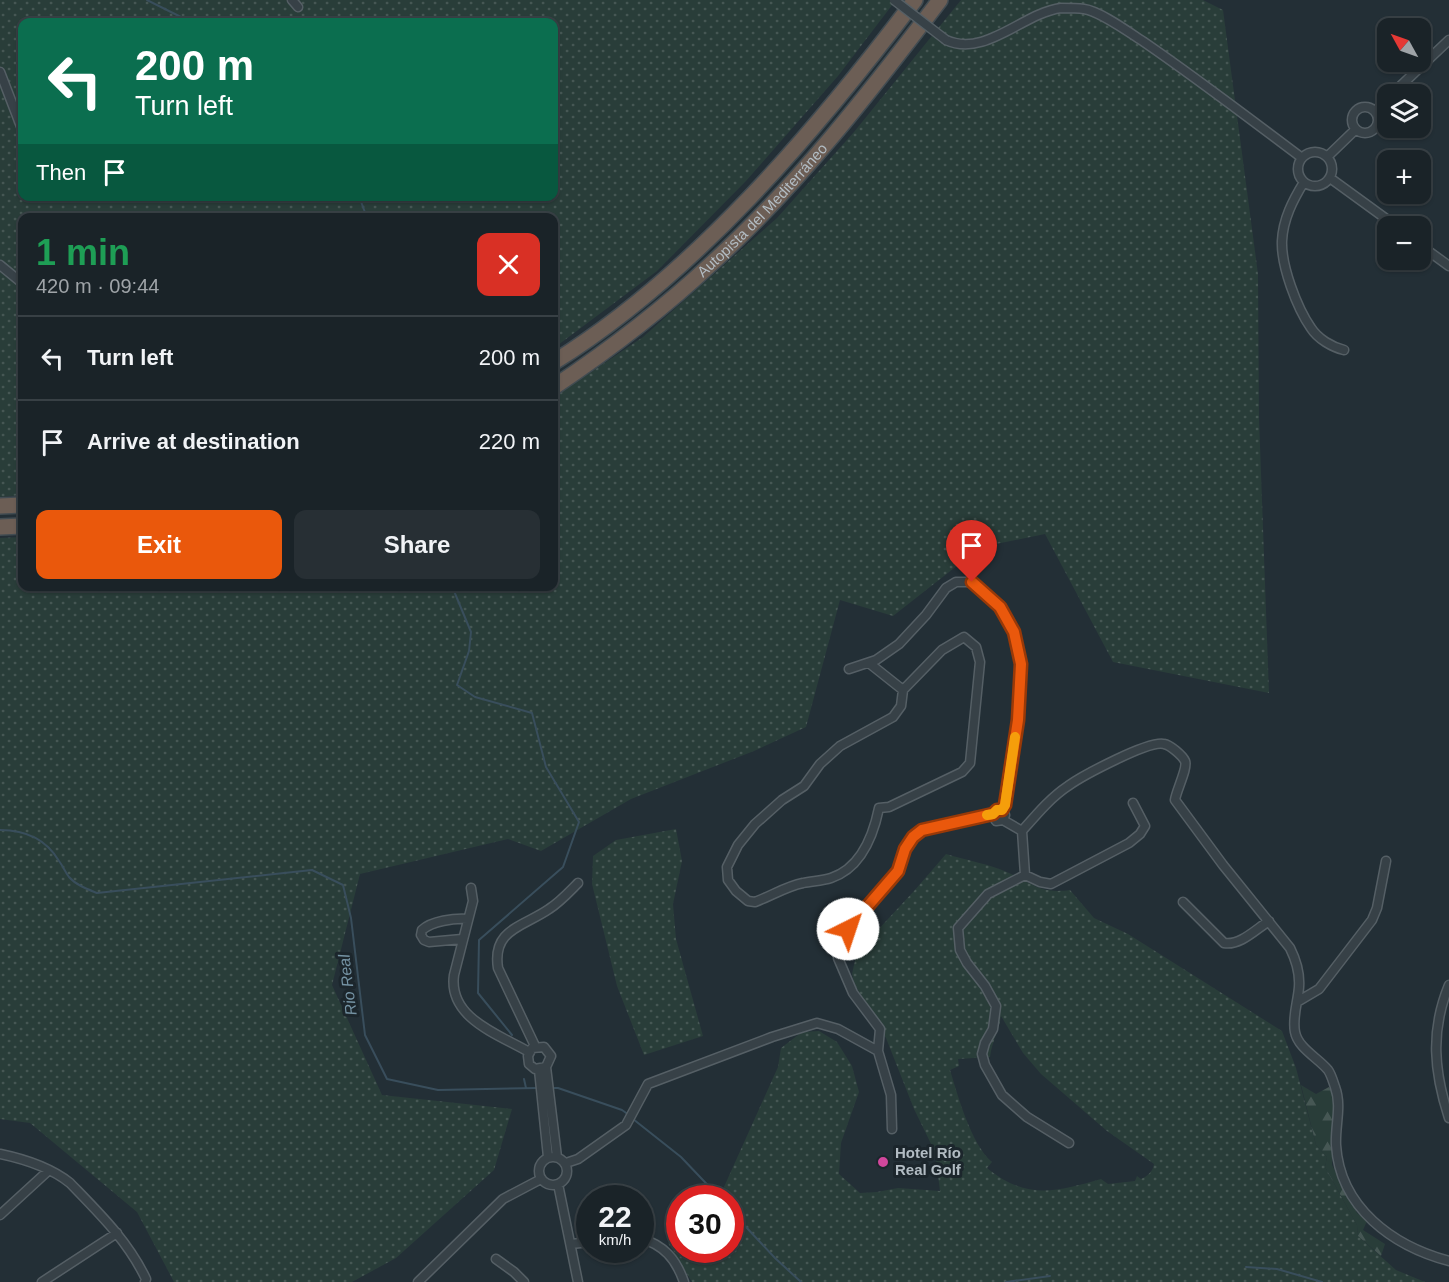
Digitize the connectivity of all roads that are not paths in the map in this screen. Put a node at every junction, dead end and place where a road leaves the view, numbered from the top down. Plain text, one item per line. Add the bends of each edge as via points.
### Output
1 (894, 0) edge
2 (906, 0) edge
3 (915, 0) edge
4 (940, 0) edge
5 (950, 0) edge
6 (1449, 40) edge
7 (0, 72) edge
8 (1403, 84) edge
9 (1375, 111) joint
10 (18, 114) edge
11 (1356, 129) junction
12 (815, 156) junction
13 (1327, 157) junction
14 (1302, 158) junction
15 (770, 174) junction
16 (1330, 178) junction
17 (1304, 182) junction
18 (1382, 216) edge
19 (1431, 253) edge
20 (0, 265) edge
21 (1449, 266) edge
22 (18, 280) edge
23 (1344, 350) dead end
24 (558, 359) edge
25 (558, 384) edge
26 (18, 505) edge
27 (0, 506) edge
28 (18, 526) edge
29 (0, 527) edge
30 (868, 663) junction
31 (849, 669) dead end
32 (903, 690) junction
33 (1133, 803) dead end
34 (999, 815) junction
35 (1022, 831) junction
36 (1386, 861) dead end
37 (1025, 875) junction
38 (578, 883) dead end
39 (471, 888) dead end
40 (1183, 902) dead end
41 (468, 918) junction
42 (1269, 921) junction
43 (462, 939) junction
44 (1449, 985) edge
45 (1297, 1002) junction
46 (532, 1049) junction
47 (878, 1051) junction
48 (543, 1068) junction
49 (1449, 1118) edge
50 (892, 1129) dead end
51 (1069, 1143) dead end
52 (0, 1154) edge
53 (553, 1157) junction
54 (566, 1163) junction
55 (48, 1171) junction
56 (541, 1179) junction
57 (558, 1184) junction
58 (0, 1215) edge
59 (117, 1233) junction
60 (654, 1242) edge
61 (576, 1243) edge
62 (571, 1244) junction
63 (496, 1259) dead end
64 (1449, 1261) edge
65 (42, 1282) edge
66 (145, 1282) edge
67 (418, 1282) edge
68 (524, 1282) edge
69 (578, 1282) edge
70 (684, 1282) edge

1 - 14 street, bridge via 946,40 970,45 1060,8 1087,9 1164,56
2 - 15 highway
3 - 15 highway, Autopista del Mediterráneo via 855,77
4 - 12 highway, Autopista del Mediterráneo
5 - 12 highway via 841,135
6 - 8 street
7 - 10 street
9 - 11 street via 1374,129
9 - 11 street via 1362,107 1356,110
11 - 13 street
12 - 25 highway, Autopista del Mediterráneo via 712,264 633,331
13 - 14 street via 1315,152
13 - 16 street via 1332,167
14 - 17 street via 1298,170
15 - 24 highway, Autopista del Mediterráneo via 649,291
16 - 17 street via 1318,186
16 - 18 street
17 - 23 street via 1290,205 1282,242 1289,285 1311,329 1332,347
19 - 21 street
20 - 22 street
26 - 27 highway
28 - 29 highway
30 - 31 street
30 - 32 street
30 - 34 street via 898,644 946,588 956,582 972,582 1000,607 1014,632 1021,664 1007,799
32 - 32 street via 902,706 893,717 840,746 804,786 755,824 738,845 727,867 728,880 748,901 755,902 801,883 830,879 849,870 865,849 879,808 914,796 962,772 970,763 980,662 976,647 964,637 942,650
33 - 37 street via 1145,826 1129,843 1052,884
34 - 35 street
34 - 47 street via 922,830 905,849 898,871 841,939 838,958 853,993 880,1029
35 - 37 street
35 - 42 street via 1068,786 1108,763 1154,744 1165,744 1185,761 1175,800
36 - 45 street via 1372,920 1319,989
37 - 51 street via 988,894 976,905 958,928 958,942 966,963 996,1006 993,1029 982,1054 985,1065 1002,1095 1027,1117
38 - 46 street via 551,908 507,933 498,947 498,968
39 - 41 street
40 - 42 street via 1224,943 1242,940
41 - 43 street
41 - 43 street via 426,926 421,936 429,942
42 - 45 street via 1297,962
43 - 46 street via 452,987 460,1007 470,1017
44 - 49 street via 1436,1032 1435,1059
45 - 64 street via 1296,1036 1329,1071 1339,1099 1337,1160 1355,1203 1372,1223 1402,1243
46 - 48 street via 529,1064
46 - 48 street via 544,1047 550,1052 551,1060
47 - 50 street via 891,1095
47 - 54 street via 838,1029 817,1023 772,1037 648,1084 626,1125 578,1159
48 - 53 street
52 - 55 street
53 - 54 street
53 - 56 street via 540,1164
54 - 57 street via 565,1179
55 - 58 street
55 - 59 street via 70,1183
56 - 57 street
56 - 67 street via 503,1199
57 - 62 street
59 - 65 street
59 - 66 street via 137,1260
60 - 70 street via 666,1251
61 - 62 street
62 - 69 street
63 - 68 street

